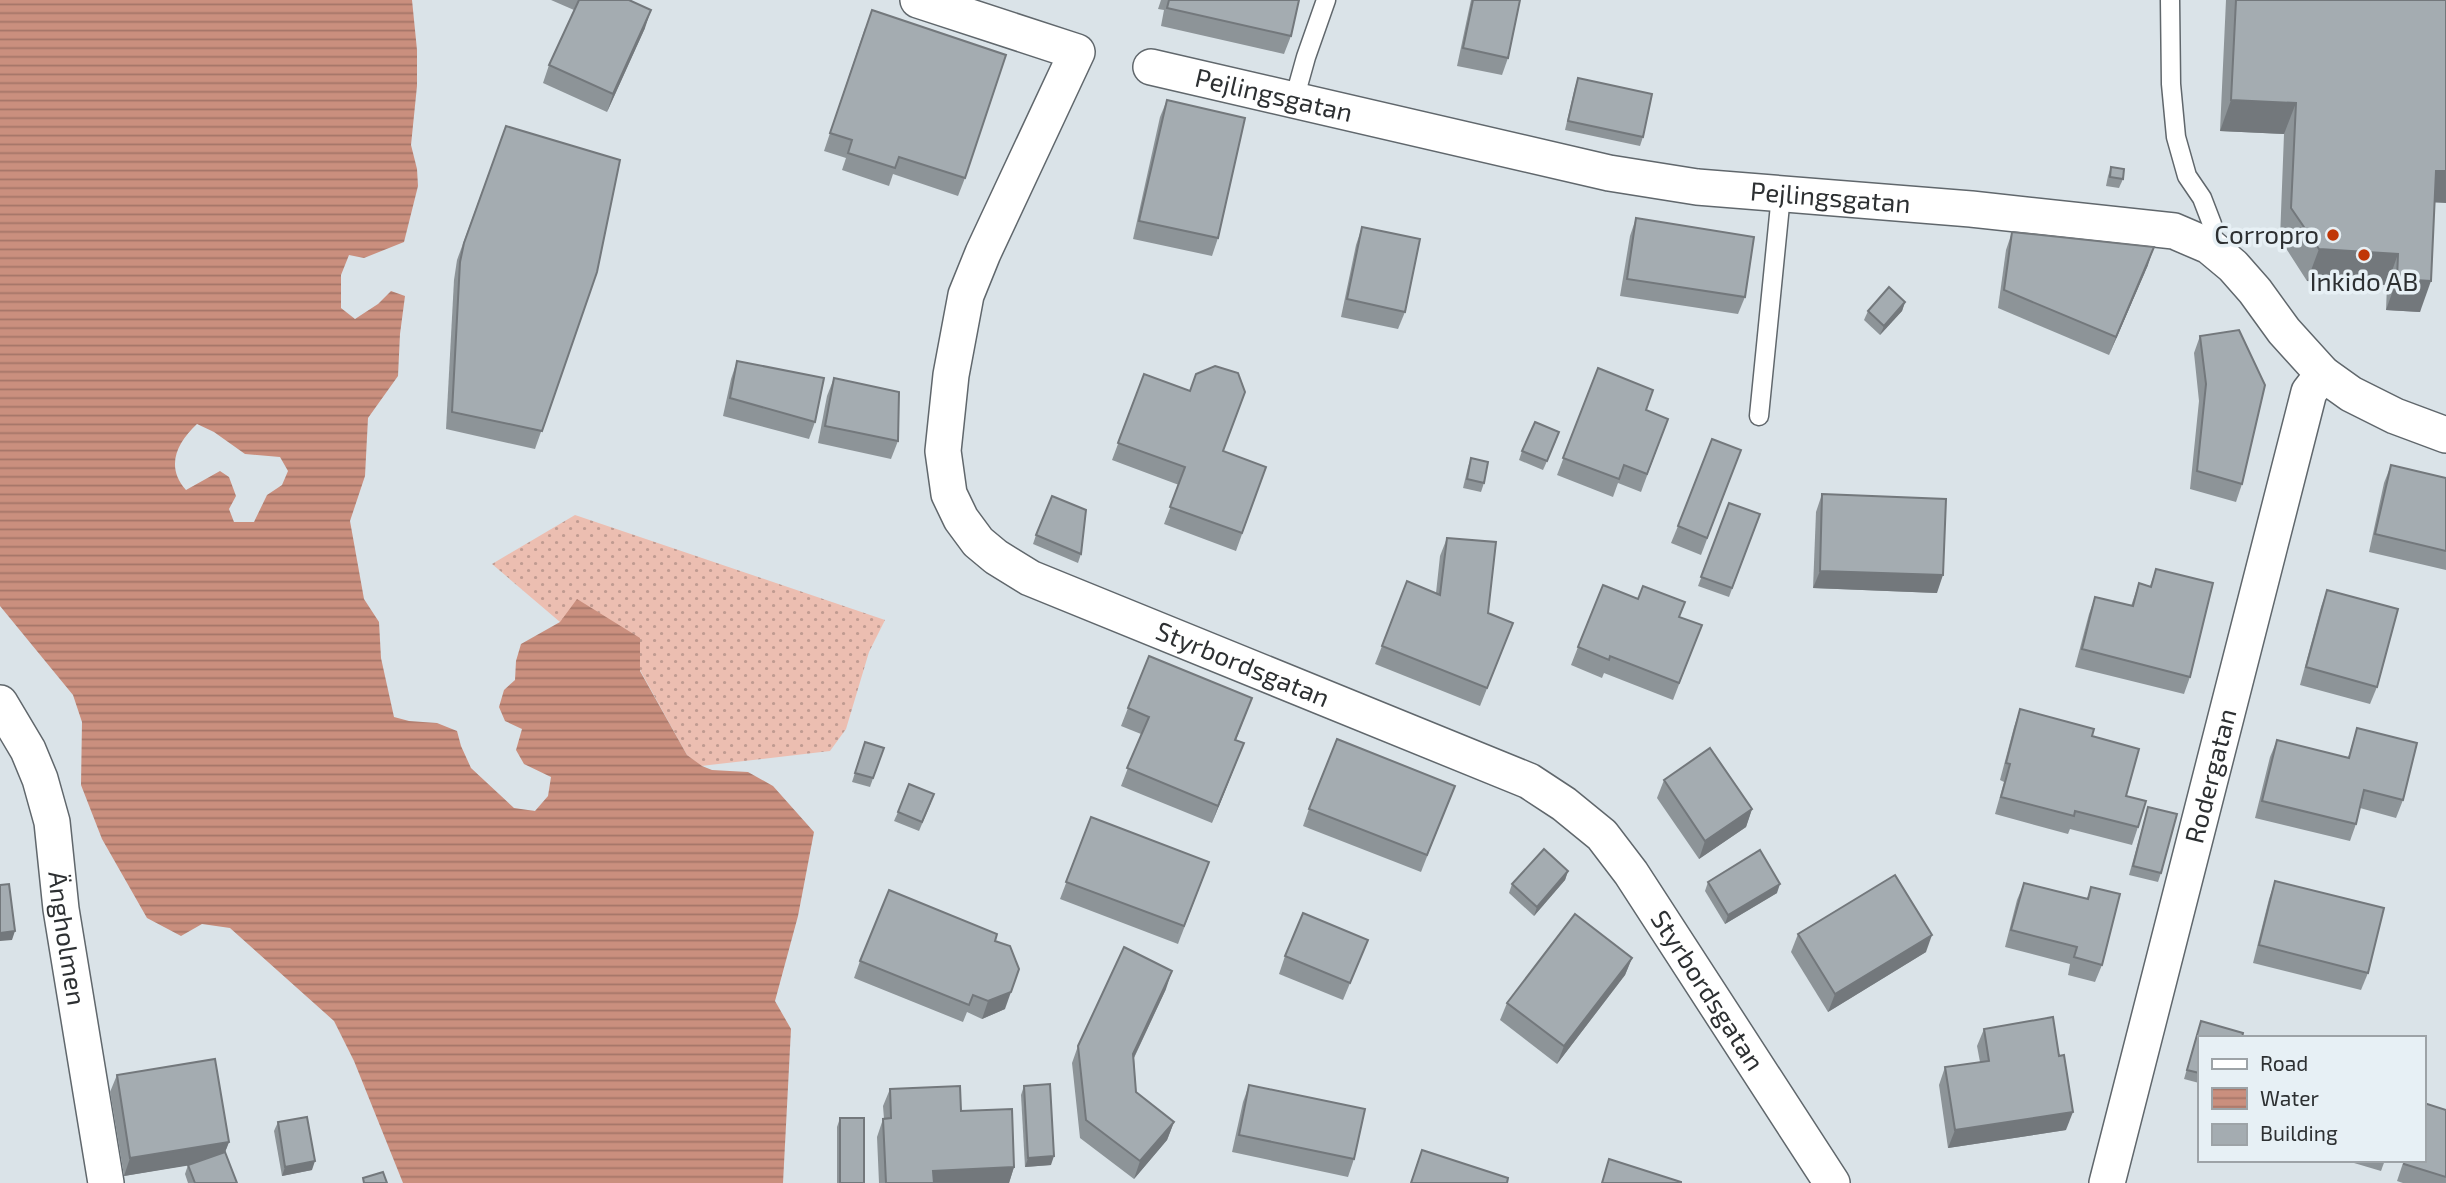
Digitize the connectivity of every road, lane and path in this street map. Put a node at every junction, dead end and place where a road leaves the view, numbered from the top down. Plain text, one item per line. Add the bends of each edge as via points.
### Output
1 (918, 0) edge
2 (1326, 0) edge
3 (2170, 0) edge
4 (1151, 67) dead end
5 (1294, 100) junction
6 (1781, 195) junction
7 (2209, 246) junction
8 (2323, 374) junction
9 (1759, 416) dead end
10 (2446, 435) edge
11 (0, 703) edge
12 (106, 1183) edge
13 (1832, 1183) edge
14 (2107, 1183) edge

1 - 13 street, Styrbordsgatan via 1077,52 966,295 943,451 949,494 978,542 1030,578 1529,781 1564,804 1602,835 1631,873
2 - 5 lane
3 - 7 lane via 2176,137 2188,176 2212,224
4 - 5 street, Pejlingsgatan
5 - 6 street, Pejlingsgatan via 1609,173
6 - 7 street, Pejlingsgatan via 2175,231
6 - 9 lane
7 - 8 street, Pejlingsgatan via 2240,274
8 - 10 street, Pejlingsgatan via 2395,416
8 - 14 street, Rodergatan via 2309,392
11 - 12 street, Ängholmen via 28,750 52,822 61,909

